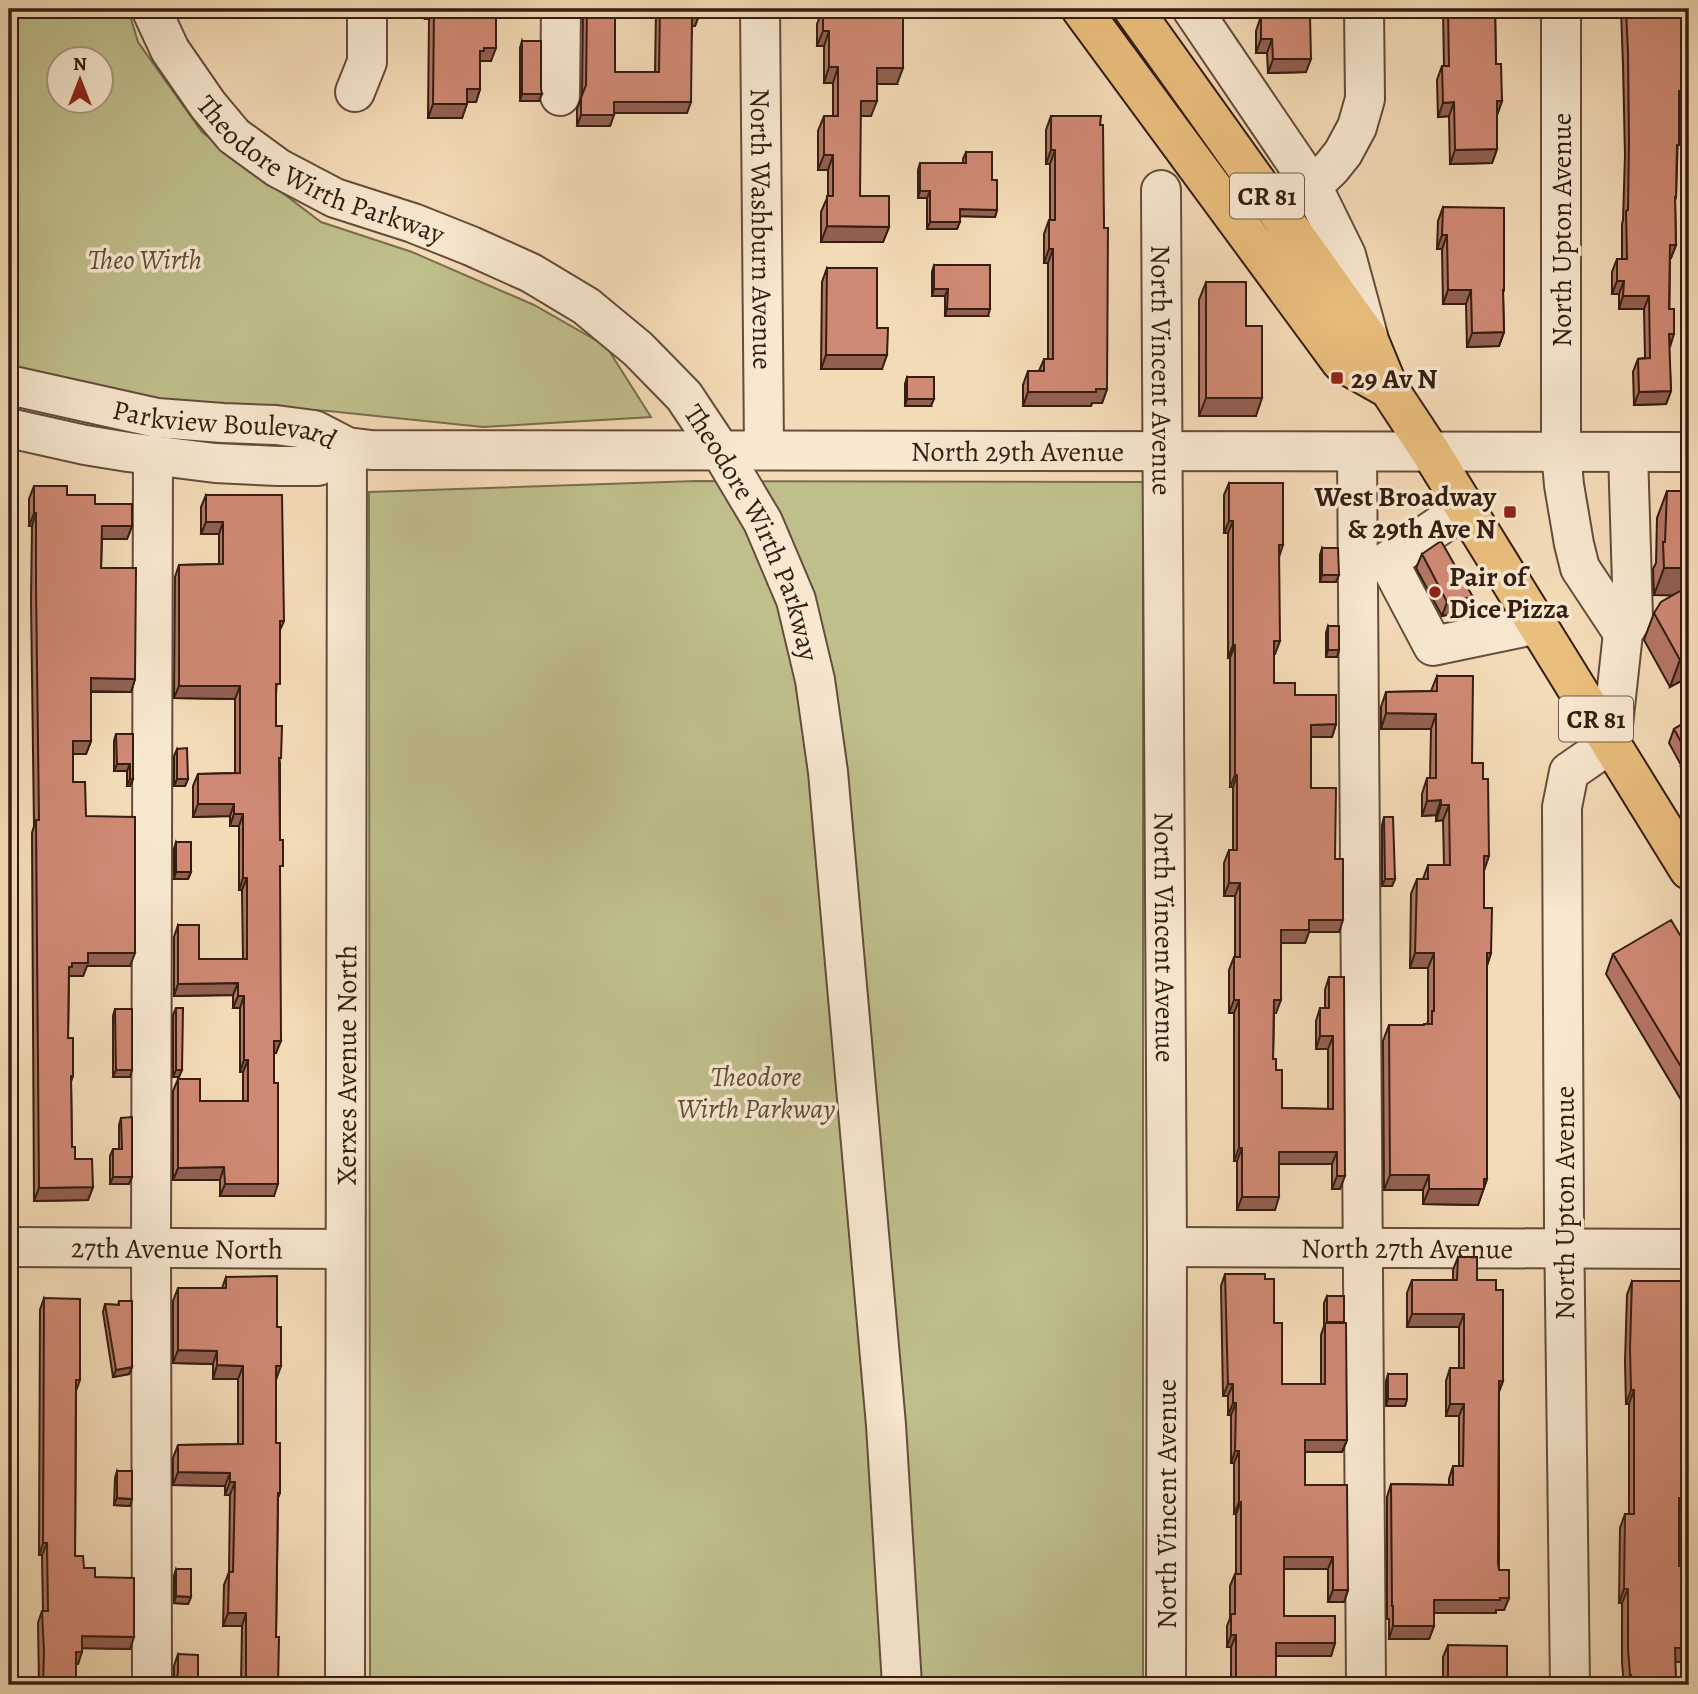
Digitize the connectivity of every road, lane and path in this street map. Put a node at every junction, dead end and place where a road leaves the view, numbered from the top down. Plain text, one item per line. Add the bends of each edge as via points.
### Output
1 (151, 9) edge
2 (367, 9) edge
3 (561, 9) edge
4 (760, 9) edge
5 (1082, 9) edge
6 (1133, 9) edge
7 (1192, 9) edge
8 (1364, 9) edge
9 (1561, 9) edge
10 (355, 92) dead end
11 (560, 96) dead end
12 (1312, 187) junction
13 (1161, 190) dead end
14 (1368, 338) junction
15 (9, 385) edge
16 (1389, 389) junction
17 (9, 428) edge
18 (347, 447) junction
19 (764, 449) junction
20 (720, 450) junction
21 (1430, 451) junction
22 (1561, 451) junction
23 (1162, 452) junction
24 (1357, 452) junction
25 (1628, 452) junction
26 (1689, 452) edge
27 (153, 456) junction
28 (1465, 508) junction
29 (1538, 624) junction
30 (1623, 633) junction
31 (1611, 743) junction
32 (1689, 870) edge
33 (9, 1247) edge
34 (1167, 1247) junction
35 (151, 1248) junction
36 (1363, 1248) junction
37 (345, 1249) junction
38 (1564, 1249) junction
39 (1689, 1250) edge
40 (152, 1685) edge
41 (345, 1685) edge
42 (902, 1685) edge
43 (1166, 1685) edge
44 (1366, 1685) edge
45 (1570, 1685) edge

1 - 20 street, Theodore Wirth Parkway via 170,50 234,136 278,168 335,198 471,246 531,273 586,306 638,349 684,396
2 - 10 street via 367,62
3 - 11 street
4 - 19 street, North Washburn Avenue
5 - 16 main road, CR 81 via 1341,362
6 - 14 main road, CR 81
7 - 12 street
8 - 12 street via 1365,99 1360,117 1343,153
9 - 22 street, North Upton Avenue
12 - 14 street via 1346,255
13 - 23 street, North Vincent Avenue
14 - 16 main road, CR 81
15 - 18 street, Parkview Boulevard via 157,418 314,430
16 - 21 main road, CR 81
17 - 27 street, Parkview Boulevard
18 - 20 street, North 29th Avenue
18 - 27 street, Parkview Boulevard via 318,466
18 - 37 street, Xerxes Avenue North
19 - 20 street, North 29th Avenue
19 - 23 street, North 29th Avenue
20 - 42 street, Theodore Wirth Parkway via 763,522 796,600 815,680 830,785 887,1425
21 - 22 street, North 29th Avenue
21 - 24 street, North 29th Avenue
21 - 28 main road, CR 81
22 - 25 street, North 29th Avenue
22 - 30 street, North Upton Avenue via 1580,568
23 - 24 street, North 29th Avenue
23 - 34 street, North Vincent Avenue
24 - 36 street
25 - 26 street, North 29th Avenue
25 - 30 street via 1633,617
27 - 35 street
28 - 29 main road, CR 81
28 - 29 street via 1388,561 1433,646
29 - 31 main road, CR 81
30 - 31 street
31 - 32 main road, CR 81
31 - 38 street, North Upton Avenue via 1569,772 1562,807
33 - 35 street, 27th Avenue North
34 - 36 street, North 27th Avenue
34 - 43 street, North Vincent Avenue
35 - 37 street, 27th Avenue North
35 - 40 street
36 - 38 street, North 27th Avenue
36 - 44 street
37 - 41 street, Xerxes Avenue North
38 - 39 street, North 27th Avenue
38 - 45 street, North Upton Avenue

